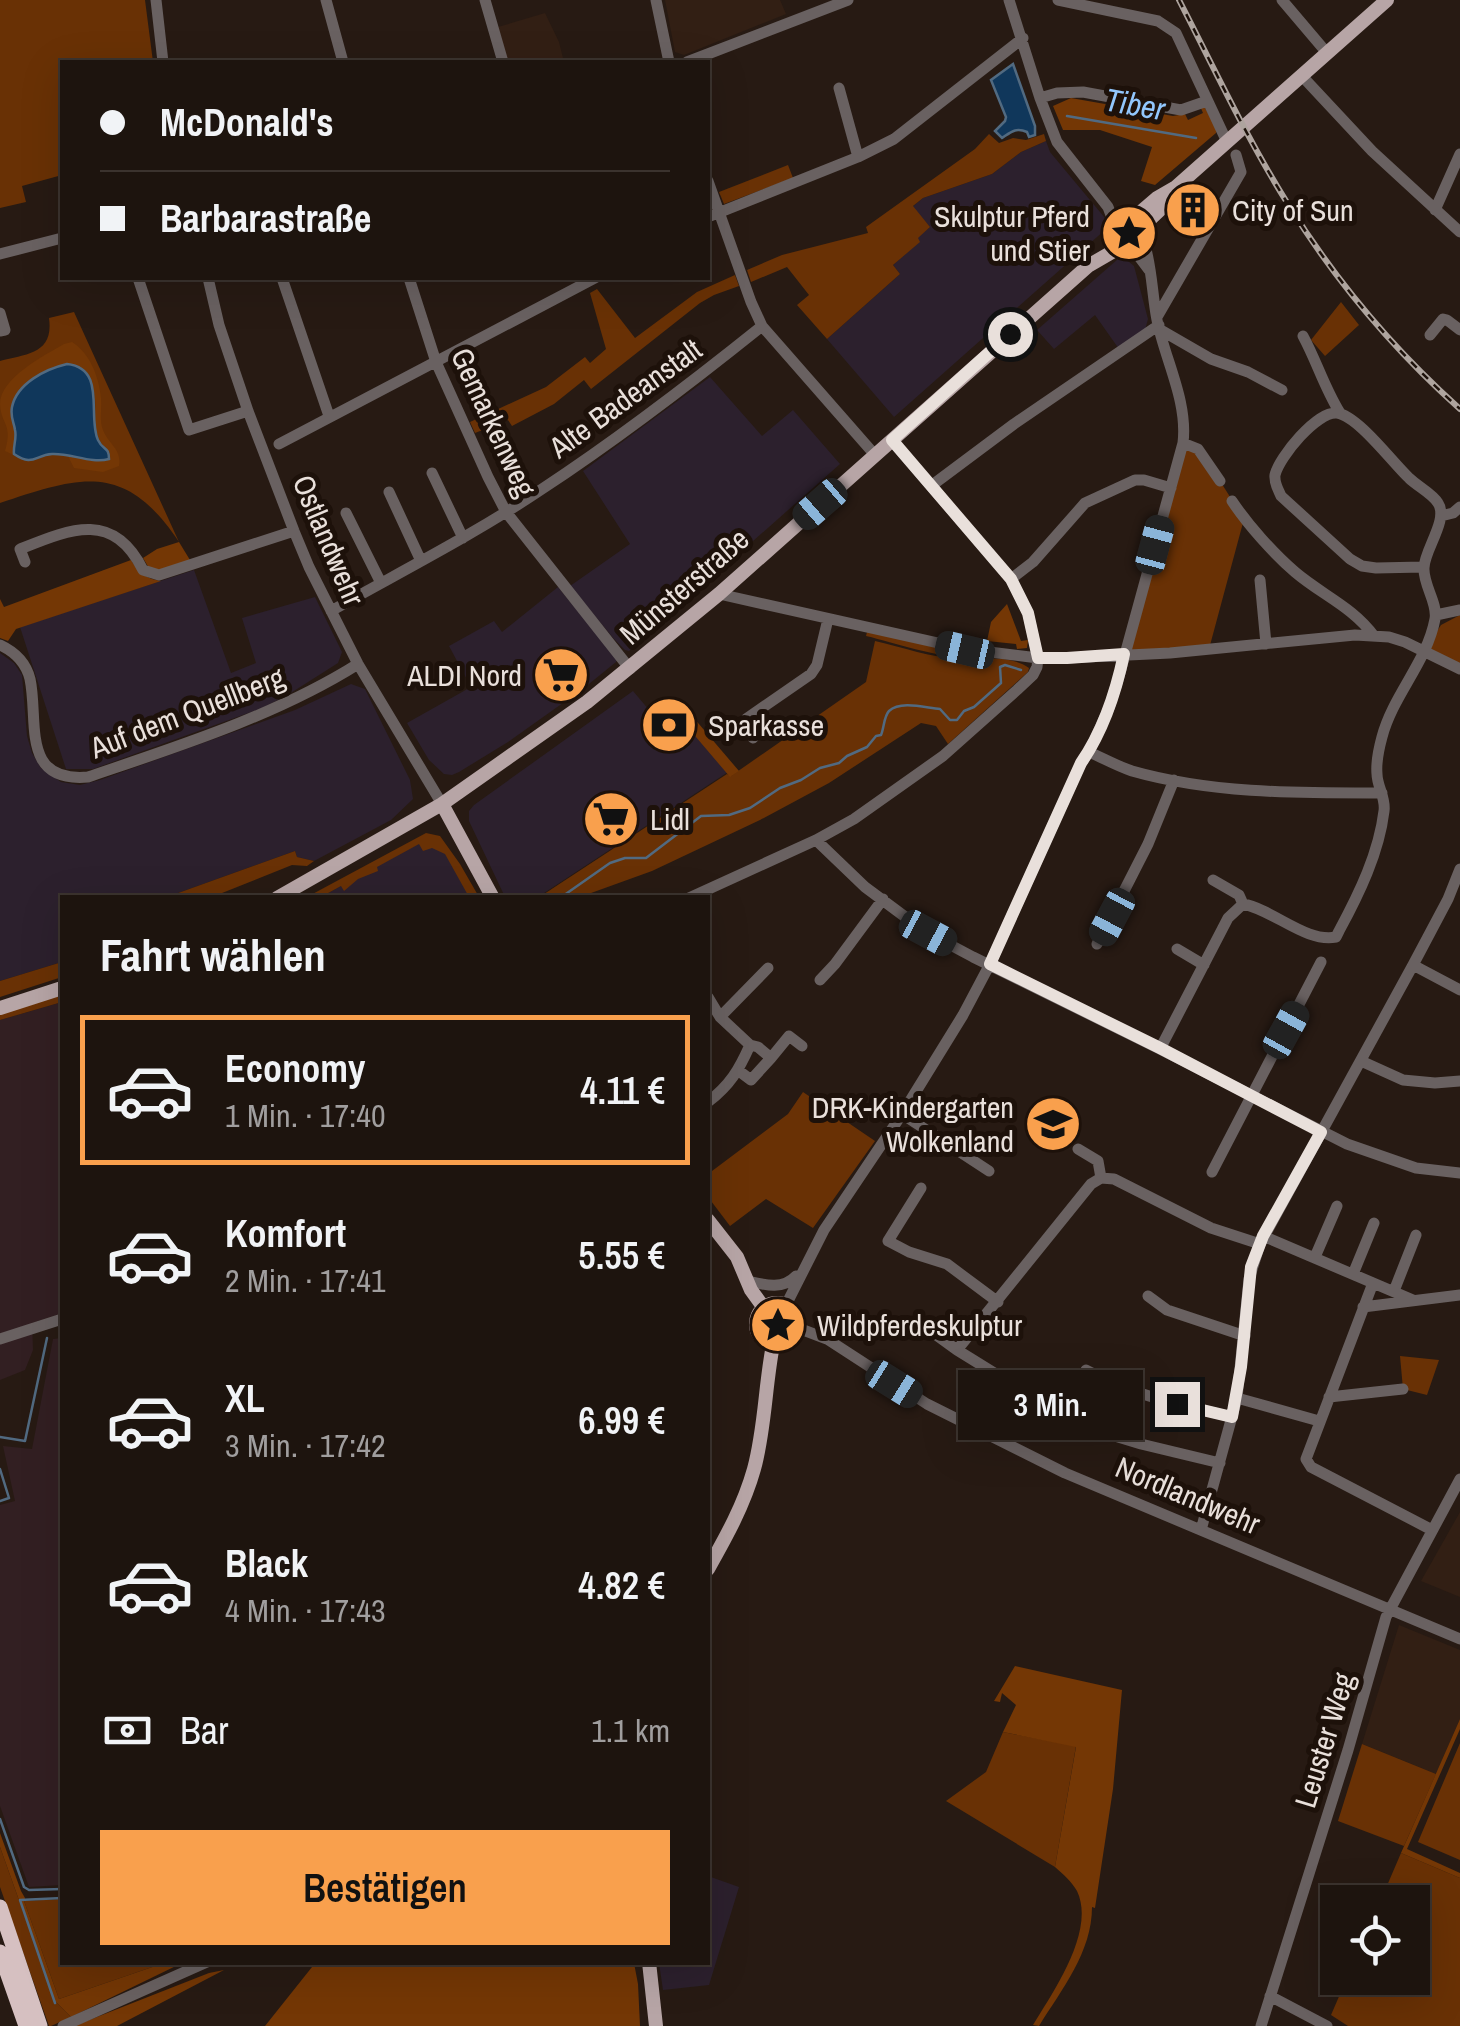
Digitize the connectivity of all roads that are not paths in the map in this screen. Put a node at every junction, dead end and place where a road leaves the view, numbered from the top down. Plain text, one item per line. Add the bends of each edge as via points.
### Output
1 (156, 0) edge
2 (326, 0) edge
3 (485, 0) edge
4 (656, 0) edge
5 (848, 0) edge
6 (1009, 0) edge
7 (1058, 0) edge
8 (1282, 0) edge
9 (1387, 0) edge
10 (1023, 38) junction
11 (1327, 53) junction
12 (163, 60) edge
13 (342, 60) edge
14 (502, 60) edge
15 (668, 60) edge
16 (692, 60) edge
17 (1301, 76) junction
18 (839, 88) dead end
19 (1040, 98) junction
20 (1207, 100) junction
21 (1232, 148) junction
22 (1460, 154) edge
23 (858, 157) junction
24 (1434, 210) junction
25 (713, 214) edge
26 (1128, 232) junction
27 (1460, 232) edge
28 (60, 239) edge
29 (0, 254) edge
30 (139, 280) edge
31 (209, 280) edge
32 (283, 280) edge
33 (410, 280) edge
34 (588, 280) edge
35 (0, 314) edge
36 (1158, 324) junction
37 (762, 326) junction
38 (1460, 330) edge
39 (0, 332) edge
40 (1430, 335) dead end
41 (1303, 336) dead end
42 (436, 362) junction
43 (1282, 390) dead end
44 (248, 411) junction
45 (1340, 413) junction
46 (329, 416) junction
47 (892, 440) junction
48 (1183, 443) junction
49 (279, 444) dead end
50 (876, 455) junction
51 (432, 473) dead end
52 (1220, 482) dead end
53 (931, 486) junction
54 (1170, 488) junction
55 (389, 492) dead end
56 (1232, 501) dead end
57 (1460, 507) edge
58 (506, 512) junction
59 (346, 513) dead end
60 (1441, 516) junction
61 (294, 531) junction
62 (463, 538) junction
63 (422, 561) junction
64 (25, 562) dead end
65 (1424, 567) junction
66 (1011, 579) junction
67 (1260, 580) dead end
68 (381, 583) junction
69 (719, 594) junction
70 (1460, 610) edge
71 (331, 611) junction
72 (1436, 615) junction
73 (828, 619) junction
74 (1374, 636) junction
75 (1266, 644) junction
76 (0, 645) edge
77 (1424, 651) junction
78 (1124, 654) junction
79 (1038, 658) junction
80 (358, 664) junction
81 (630, 669) junction
82 (1460, 669) edge
83 (753, 738) dead end
84 (1089, 752) junction
85 (1174, 780) junction
86 (1382, 794) junction
87 (442, 804) junction
88 (816, 840) junction
89 (1460, 869) edge
90 (1213, 880) dead end
91 (282, 895) edge
92 (491, 895) edge
93 (696, 895) edge
94 (883, 900) junction
95 (1243, 904) junction
96 (1097, 944) dead end
97 (1176, 950) dead end
98 (1321, 962) dead end
99 (990, 964) junction
100 (1204, 965) junction
101 (1414, 965) junction
102 (768, 968) dead end
103 (820, 980) dead end
104 (60, 989) edge
105 (1460, 990) edge
106 (710, 1000) edge
107 (0, 1008) edge
108 (720, 1017) junction
109 (750, 1045) junction
110 (802, 1046) dead end
111 (1160, 1048) junction
112 (770, 1058) junction
113 (1361, 1061) junction
114 (739, 1071) junction
115 (1460, 1081) edge
116 (1251, 1095) junction
117 (710, 1100) edge
118 (902, 1114) junction
119 (1321, 1132) junction
120 (1078, 1150) dead end
121 (989, 1171) dead end
122 (1212, 1172) dead end
123 (1460, 1173) edge
124 (1101, 1178) junction
125 (921, 1188) dead end
126 (1338, 1206) dead end
127 (710, 1223) edge
128 (1374, 1223) dead end
129 (1416, 1235) dead end
130 (1262, 1240) junction
131 (1315, 1257) junction
132 (803, 1270) junction
133 (1353, 1274) junction
134 (748, 1280) junction
135 (1373, 1283) junction
136 (1394, 1292) junction
137 (1148, 1296) dead end
138 (1460, 1296) edge
139 (1412, 1300) junction
140 (998, 1302) junction
141 (786, 1305) junction
142 (1363, 1307) junction
143 (764, 1308) junction
144 (60, 1320) edge
145 (916, 1321) dead end
146 (798, 1328) junction
147 (1245, 1336) junction
148 (0, 1339) edge
149 (773, 1344) junction
150 (957, 1350) junction
151 (1086, 1370) dead end
152 (1403, 1389) dead end
153 (1329, 1397) junction
154 (1237, 1398) junction
155 (1232, 1417) junction
156 (1319, 1422) junction
157 (1220, 1463) junction
158 (1460, 1479) edge
159 (1201, 1530) junction
160 (1432, 1530) junction
161 (710, 1564) edge
162 (1389, 1610) junction
163 (1460, 1640) edge
164 (0, 1907) edge
165 (0, 1952) edge
166 (200, 1965) edge
167 (649, 1965) edge
168 (1270, 1996) junction
169 (69, 2024) edge
170 (26, 2026) edge
171 (40, 2026) edge
172 (656, 2026) edge
173 (1261, 2026) edge
174 (1327, 2026) edge

1 - 12 street
2 - 13 street
3 - 14 street
4 - 15 street
5 - 16 street
6 - 10 street
7 - 20 street via 1164,24 1176,33
8 - 11 street
9 - 11 main road, Münsterstraße
10 - 19 street
10 - 23 street via 916,123
11 - 17 main road, Münsterstraße
17 - 21 main road, Münsterstraße
17 - 24 street
18 - 23 street
19 - 20 street via 1083,92 1181,110
19 - 26 street via 1057,142
20 - 21 street
21 - 26 main road, Münsterstraße
21 - 36 street via 1241,172
22 - 24 street
23 - 25 street
24 - 27 street
25 - 37 street
26 - 36 street via 1150,258
26 - 47 main road, Münsterstraße via 1092,256
28 - 29 street
30 - 44 street via 188,430
31 - 44 street, Ostlandwehr
32 - 46 street
33 - 42 street, Gemarkenweg
34 - 42 street
35 - 39 street
36 - 43 street
36 - 48 street via 1183,411
36 - 53 street
37 - 50 street
37 - 58 street, Alte Badeanstalt via 673,397
38 - 40 street via 1443,320
41 - 45 street
42 - 46 street
42 - 58 street, Gemarkenweg
44 - 61 street, Ostlandwehr
45 - 60 street via 1438,503
45 - 65 street via 1313,422 1281,460 1275,484 1281,496 1362,566
46 - 49 street
47 - 50 main road, Münsterstraße
47 - 53 street
48 - 52 street via 1198,449
48 - 54 street
50 - 69 main road, Münsterstraße
51 - 62 street
53 - 66 street
54 - 66 street via 1135,480 1086,503
54 - 78 street
55 - 63 street
56 - 74 street via 1294,572 1363,620
57 - 60 street
58 - 62 street, Alte Badeanstalt
58 - 81 street, Gemarkenweg
59 - 68 street
60 - 65 street
61 - 64 street via 159,575 143,570 132,549 112,535 89,529 67,530 20,549
61 - 71 street, Ostlandwehr
62 - 63 street, Alte Badeanstalt
63 - 68 street, Alte Badeanstalt
65 - 72 street
66 - 79 street via 1028,613
67 - 75 street
68 - 71 street, Alte Badeanstalt
69 - 73 street
69 - 81 main road, Münsterstraße
70 - 72 street
71 - 80 street, Ostlandwehr
72 - 77 street
73 - 79 street via 965,650
73 - 83 street via 811,674 746,719
74 - 75 street
74 - 77 street
75 - 78 street
76 - 80 street, Auf dem Quellberg via 23,661 30,678 41,758 72,778 253,718
77 - 82 street
77 - 86 street via 1382,737 1376,776
78 - 79 street
78 - 84 street
79 - 88 street via 1033,675 942,756
80 - 87 street, Ostlandwehr
81 - 87 main road, Münsterstraße
84 - 85 street
84 - 99 street
85 - 86 street via 1238,790
85 - 96 street
86 - 95 street via 1376,847 1336,937 1323,940
87 - 91 main road, Münsterstraße
87 - 92 main road
88 - 93 street
88 - 94 street
89 - 101 street
90 - 95 street via 1240,895
94 - 99 street via 928,933
94 - 103 street
95 - 100 street via 1228,918
97 - 100 street
98 - 116 street
99 - 111 street
99 - 118 street
100 - 111 street
101 - 105 street
101 - 113 street
102 - 108 street
104 - 107 main road
106 - 108 street
108 - 109 street
109 - 112 street
109 - 114 street
110 - 112 street via 788,1036
111 - 116 street
112 - 114 street via 751,1080
113 - 115 street via 1404,1080
113 - 119 street
114 - 117 street
116 - 119 street
116 - 122 street
118 - 121 street
118 - 132 street
119 - 123 street via 1416,1168
119 - 130 street
120 - 124 street via 1098,1161
124 - 130 street via 1211,1228
124 - 140 street
125 - 140 street via 888,1240 947,1264
126 - 131 street
127 - 134 main road
128 - 133 street
129 - 136 street
130 - 131 street
130 - 147 street via 1249,1279
131 - 133 street
132 - 134 street via 776,1286
132 - 141 street
133 - 135 street
134 - 143 main road
135 - 136 street
135 - 142 street
136 - 139 street
137 - 147 street via 1168,1310
138 - 139 street
139 - 142 street
140 - 150 street
141 - 143 main road
141 - 146 main road
142 - 153 street
143 - 149 main road via 756,1326
144 - 148 street
145 - 150 street
146 - 149 main road via 786,1343
146 - 159 street, Nordlandwehr via 990,1436
147 - 154 street
149 - 161 main road via 754,1468
150 - 157 street via 1105,1433
151 - 155 street via 1156,1398
152 - 153 street
153 - 156 street
154 - 155 street
154 - 156 street
155 - 157 street
156 - 160 street via 1306,1459 1311,1468
157 - 159 street
158 - 160 street, Leuster Weg
159 - 162 street, Nordlandwehr
160 - 162 street, Leuster Weg
162 - 163 street, Nordlandwehr
162 - 168 street, Leuster Weg
164 - 171 highway
165 - 170 highway
166 - 169 street
167 - 172 main road
168 - 173 street, Leuster Weg
168 - 174 street

